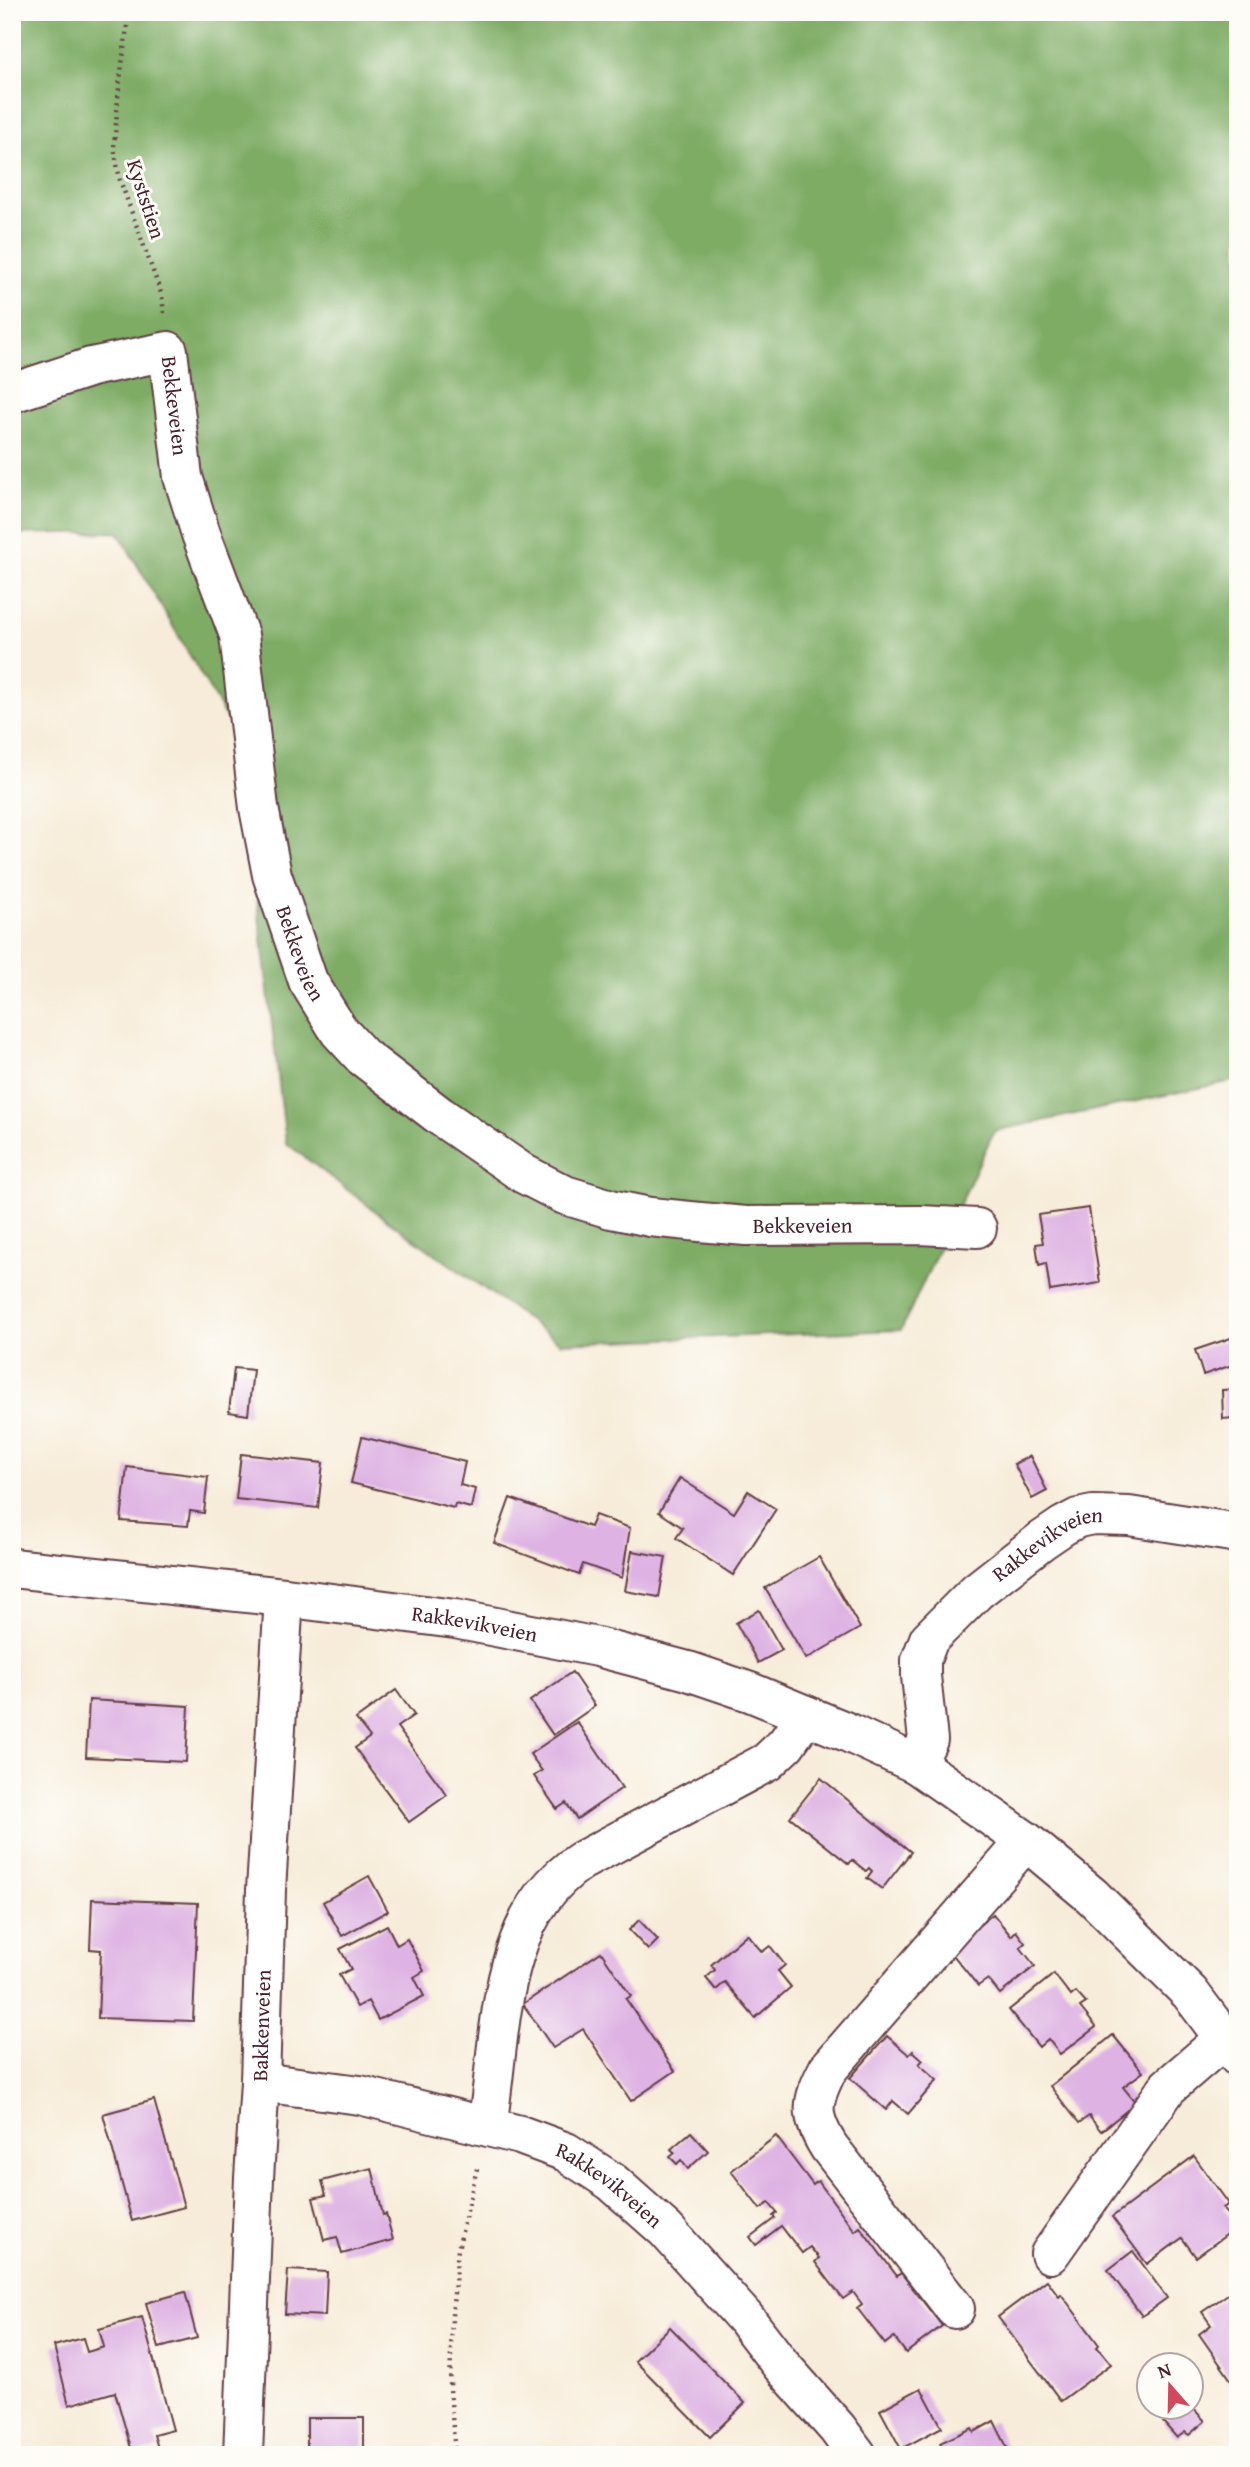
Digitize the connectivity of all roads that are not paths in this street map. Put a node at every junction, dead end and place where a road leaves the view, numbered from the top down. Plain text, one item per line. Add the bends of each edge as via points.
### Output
1 (12, 393) edge
2 (977, 1228) dead end
3 (1238, 1533) edge
4 (12, 1568) edge
5 (284, 1597) junction
6 (806, 1715) junction
7 (916, 1764) junction
8 (1026, 1841) junction
9 (1231, 2047) edge
10 (260, 2082) junction
11 (487, 2126) junction
12 (1050, 2254) dead end
13 (955, 2309) dead end
14 (243, 2455) edge
15 (857, 2455) edge

1 - 2 street, Bekkeveien via 91,367 167,351 183,477 240,635 259,808 272,875 308,981 339,1031 363,1057 524,1174 565,1195 611,1209 746,1226
3 - 7 street, Rakkevikveien via 1154,1519 1093,1515 1078,1518 1052,1534 977,1591 929,1639 920,1676 928,1740
4 - 5 street, Rakkevikveien
5 - 6 street, Rakkevikveien via 455,1619 597,1647 688,1671
5 - 10 street, Bakkenveien
6 - 7 street, Rakkevikveien
6 - 11 street via 767,1762 567,1870 544,1896 524,1927 505,1987
7 - 8 street, Rakkevikveien
8 - 9 street, Rakkevikveien via 1092,1896 1190,1993
8 - 13 street via 828,2069 816,2092 813,2111 829,2147
9 - 12 street via 1168,2087
10 - 11 street, Rakkevikveien via 360,2095
10 - 14 street, Bakkenveien
11 - 15 street, Rakkevikveien via 566,2152 612,2182 666,2230

